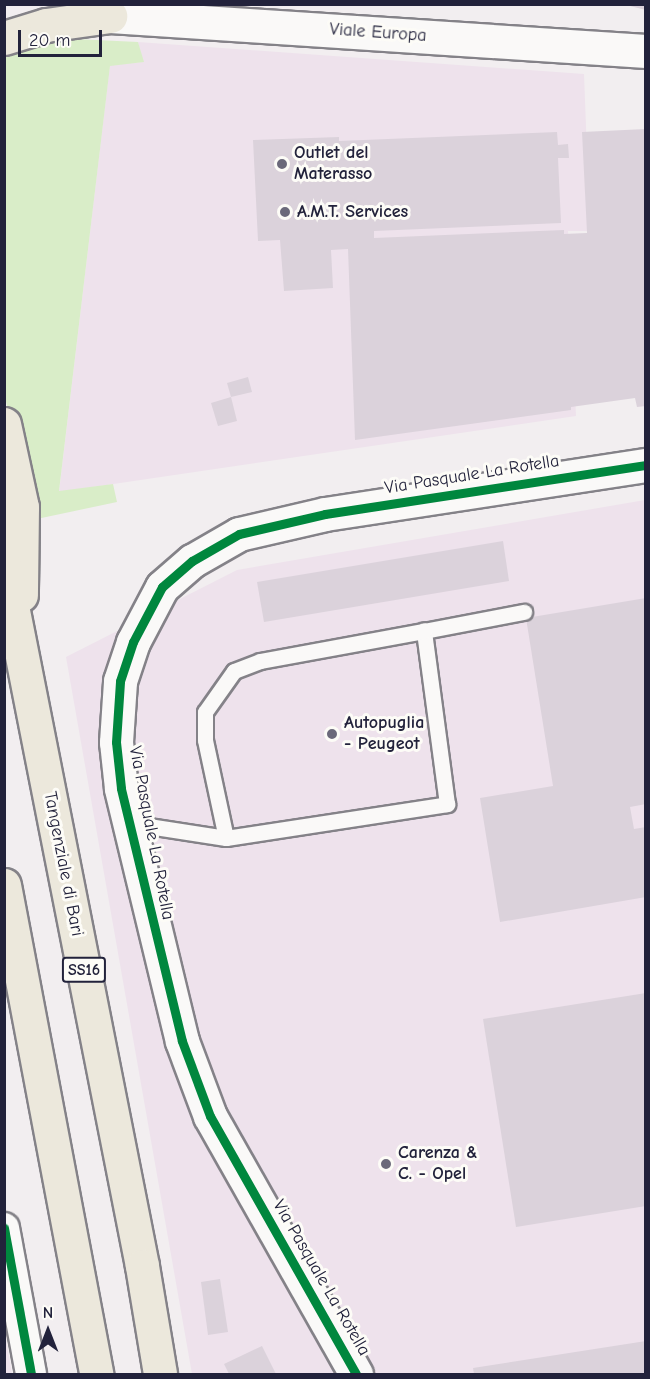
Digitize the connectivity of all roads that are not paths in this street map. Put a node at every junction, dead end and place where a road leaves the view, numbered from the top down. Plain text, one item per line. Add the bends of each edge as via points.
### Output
1 (55, 4) edge
2 (110, 16) junction
3 (4, 38) edge
4 (645, 51) edge
5 (4, 424) edge
6 (645, 465) edge
7 (4, 565) edge
8 (524, 612) dead end
9 (424, 631) junction
10 (20, 648) junction
11 (129, 823) junction
12 (226, 838) junction
13 (4, 885) edge
14 (4, 1228) edge
15 (142, 1266) junction
16 (31, 1374) edge
17 (96, 1374) edge
18 (160, 1374) edge
19 (177, 1374) edge
20 (356, 1374) edge

1 - 2 highway
2 - 3 highway via 46,26
2 - 4 street, Viale Europa
5 - 10 highway via 21,507
6 - 11 street, Via Pasquale La Rotella via 325,514 239,534 192,561 162,587 133,642 120,681 116,742
7 - 10 highway, Tangenziale di Bari / SS16
8 - 9 lane
9 - 12 lane via 260,661 234,671 205,712 205,740
9 - 12 lane via 447,804
10 - 15 highway, Tangenziale di Bari / SS16
11 - 12 lane
11 - 20 street, Via Pasquale La Rotella via 182,1041 210,1116
13 - 17 highway
14 - 16 street
15 - 18 highway, Tangenziale di Bari / SS16
15 - 19 highway

